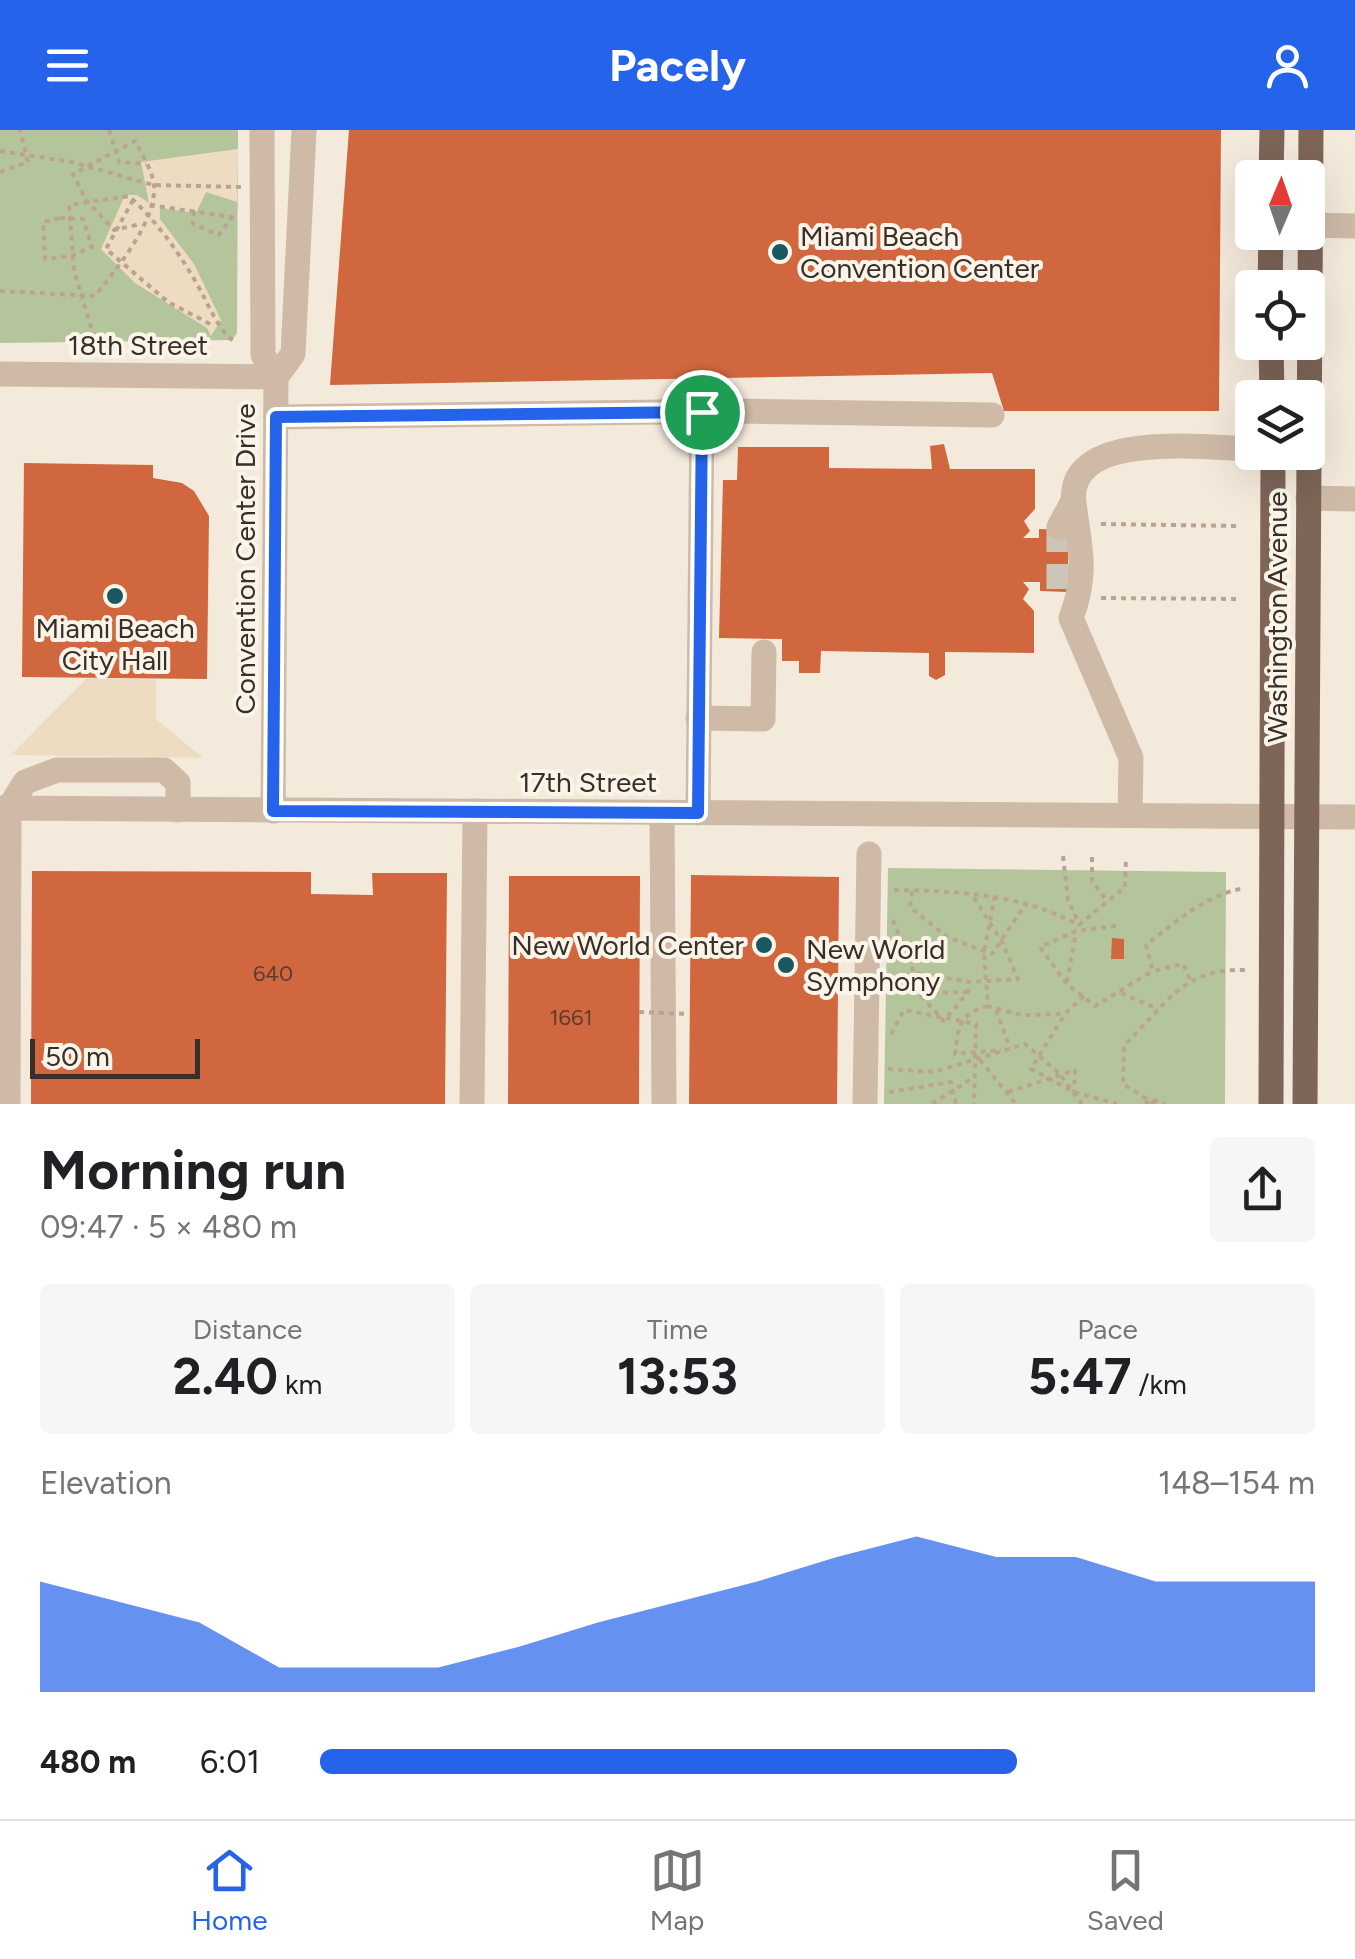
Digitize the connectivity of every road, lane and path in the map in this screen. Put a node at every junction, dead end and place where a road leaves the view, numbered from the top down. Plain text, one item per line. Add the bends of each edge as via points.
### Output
1 (20, 130) edge
2 (109, 130) edge
3 (262, 130) edge
4 (304, 130) edge
5 (1272, 130) edge
6 (1310, 130) edge
7 (115, 150) junction
8 (0, 151) edge
9 (27, 154) junction
10 (1271, 160) edge
11 (1309, 160) edge
12 (147, 164) junction
13 (88, 166) junction
14 (0, 172) edge
15 (153, 185) junction
16 (243, 187) dead end
17 (86, 200) junction
18 (133, 200) junction
19 (150, 205) junction
20 (194, 211) junction
21 (147, 213) junction
22 (69, 217) junction
23 (230, 218) junction
24 (242, 218) dead end
25 (142, 224) junction
26 (1325, 225) edge
27 (1355, 226) edge
28 (114, 230) junction
29 (1308, 250) edge
30 (71, 256) junction
31 (120, 263) junction
32 (0, 291) edge
33 (79, 296) junction
34 (217, 328) junction
35 (235, 343) dead end
36 (97, 348) dead end
37 (0, 374) edge
38 (276, 377) junction
39 (1308, 380) edge
40 (702, 412) junction
41 (992, 415) dead end
42 (276, 417) junction
43 (1235, 449) edge
44 (1273, 470) edge
45 (1308, 470) edge
46 (1308, 498) junction
47 (1355, 499) edge
48 (1073, 501) junction
49 (1096, 524) dead end
50 (1239, 526) dead end
51 (1059, 528) tunnel mouth
52 (1059, 593) tunnel mouth
53 (1096, 598) dead end
54 (1239, 599) dead end
55 (1071, 618) junction
56 (764, 652) dead end
57 (698, 718) junction
58 (4, 808) edge
59 (178, 810) junction
60 (273, 811) junction
61 (475, 811) junction
62 (662, 812) junction
63 (698, 813) junction
64 (1130, 815) junction
65 (1272, 816) junction
66 (1306, 816) junction
67 (1355, 817) edge
68 (869, 854) dead end
69 (1063, 856) dead end
70 (1092, 857) dead end
71 (1126, 857) dead end
72 (1246, 888) dead end
73 (912, 891) junction
74 (971, 893) junction
75 (995, 896) junction
76 (889, 899) dead end
77 (1027, 902) junction
78 (1108, 902) junction
79 (891, 909) dead end
80 (988, 918) junction
81 (1080, 924) junction
82 (1116, 926) dead end
83 (1076, 931) junction
84 (1002, 942) junction
85 (984, 952) junction
86 (1153, 970) junction
87 (1245, 970) dead end
88 (930, 978) junction
89 (1190, 979) junction
90 (969, 982) junction
91 (984, 982) junction
92 (1067, 984) junction
93 (968, 992) junction
94 (922, 993) junction
95 (1120, 993) junction
96 (1084, 996) junction
97 (988, 1006) junction
98 (1158, 1009) junction
99 (996, 1010) junction
100 (639, 1012) dead end
101 (690, 1014) dead end
102 (937, 1014) junction
103 (1065, 1014) junction
104 (952, 1017) junction
105 (961, 1019) junction
106 (886, 1048) dead end
107 (1010, 1048) junction
108 (976, 1054) junction
109 (1038, 1054) junction
110 (884, 1058) dead end
111 (978, 1060) junction
112 (1058, 1073) junction
113 (975, 1076) junction
114 (1045, 1077) junction
115 (954, 1087) junction
116 (1008, 1092) junction
117 (1074, 1092) junction
118 (866, 1100) edge
119 (1154, 1102) edge
120 (8, 1104) edge
121 (472, 1104) edge
122 (664, 1104) edge
123 (932, 1104) edge
124 (956, 1104) edge
125 (974, 1104) edge
126 (1016, 1104) edge
127 (1082, 1104) edge
128 (1117, 1104) edge
129 (1145, 1104) edge
130 (1165, 1104) edge
131 (1270, 1104) edge
132 (1304, 1104) edge

1 - 9 path
2 - 7 path
3 - 38 street, Convention Center Drive via 263,355
4 - 38 street via 293,354
5 - 10 main road
6 - 11 main road, Washington Avenue
7 - 12 path via 119,162
7 - 12 path via 136,141
7 - 13 path
8 - 9 path
9 - 13 path
9 - 14 path via 28,162
12 - 15 path
13 - 15 path
13 - 17 path via 73,174
15 - 16 path
15 - 19 path
17 - 18 path
17 - 22 path via 69,205
17 - 28 path
18 - 21 path
18 - 28 path
19 - 20 path
19 - 21 path
20 - 23 path
20 - 23 path via 193,224 219,235
21 - 25 path
21 - 34 path via 180,255
22 - 30 path
22 - 30 path via 82,218 92,247
22 - 30 path via 43,222 42,238 45,259
23 - 24 path
25 - 28 path
25 - 31 path
26 - 27 street
28 - 31 path via 106,249
29 - 39 main road, Washington Avenue
30 - 33 path
31 - 33 path via 95,296
31 - 34 path via 168,302
32 - 33 path
33 - 36 path
34 - 35 path
37 - 38 street, 18th Street
38 - 42 street, Convention Center Drive
40 - 41 street
40 - 42 street
40 - 57 street
42 - 60 street, Convention Center Drive
43 - 48 street via 1143,446 1114,452 1088,466
44 - 65 main road, Washington Avenue
45 - 46 main road, Washington Avenue
46 - 47 street
46 - 66 main road, Washington Avenue
48 - 51 street
48 - 55 street via 1082,528 1081,592
49 - 50 path
52 - 55 street
53 - 54 path
55 - 64 street via 1132,758
56 - 57 street via 763,719
57 - 63 street
58 - 59 street, 17th Street
58 - 59 street via 24,782 57,770 164,770 178,782
58 - 120 street
59 - 60 street, 17th Street
60 - 61 street, 17th Street
61 - 62 street, 17th Street
61 - 121 street
62 - 63 street, 17th Street
62 - 122 street
63 - 64 street, 17th Street
64 - 65 street, 17th Street
65 - 66 street, 17th Street
65 - 131 main road, Washington Avenue
66 - 67 street, 17th Street
66 - 132 main road, Washington Avenue
68 - 118 street
69 - 81 path via 1068,900
70 - 78 path via 1092,881
71 - 78 path via 1125,887
72 - 86 path via 1193,908 1146,946
73 - 74 path
73 - 76 path via 890,890
73 - 85 path via 910,907 926,924
74 - 75 path
74 - 80 path
75 - 77 path
75 - 80 path
77 - 81 path
77 - 84 path
78 - 81 path
79 - 88 path via 914,973
80 - 84 path
80 - 85 path
81 - 83 path
82 - 83 path
83 - 92 path
83 - 92 path via 1040,947
84 - 85 path via 992,954
84 - 91 path via 1018,980
85 - 91 path
86 - 89 path via 1183,964
86 - 95 path
87 - 89 path
88 - 90 path
88 - 94 path
89 - 98 path
90 - 91 path
90 - 93 path
91 - 97 path
92 - 96 path
93 - 94 path
93 - 104 path
94 - 102 path
95 - 96 path via 1095,1006
95 - 98 path
96 - 103 path
97 - 99 path
97 - 105 path
98 - 119 path via 1124,1045 1123,1084
99 - 103 path
99 - 107 path
100 - 101 path, bridge
102 - 104 path via 944,1021
102 - 106 path via 904,1010
103 - 109 path
104 - 105 path
105 - 108 path via 976,1024
105 - 108 path via 954,1054
107 - 108 path
107 - 109 path via 1025,1044
107 - 111 path
108 - 111 path
109 - 112 path
109 - 114 path via 1031,1069
110 - 111 path via 882,1068 916,1073
111 - 113 path
111 - 116 path
112 - 114 path
112 - 117 path
112 - 117 path via 1075,1070
113 - 115 path
113 - 125 path
114 - 116 path
114 - 117 path
115 - 118 path via 938,1083
115 - 123 path
115 - 124 path
116 - 126 path
117 - 127 path
117 - 128 path
119 - 129 path
119 - 130 path

